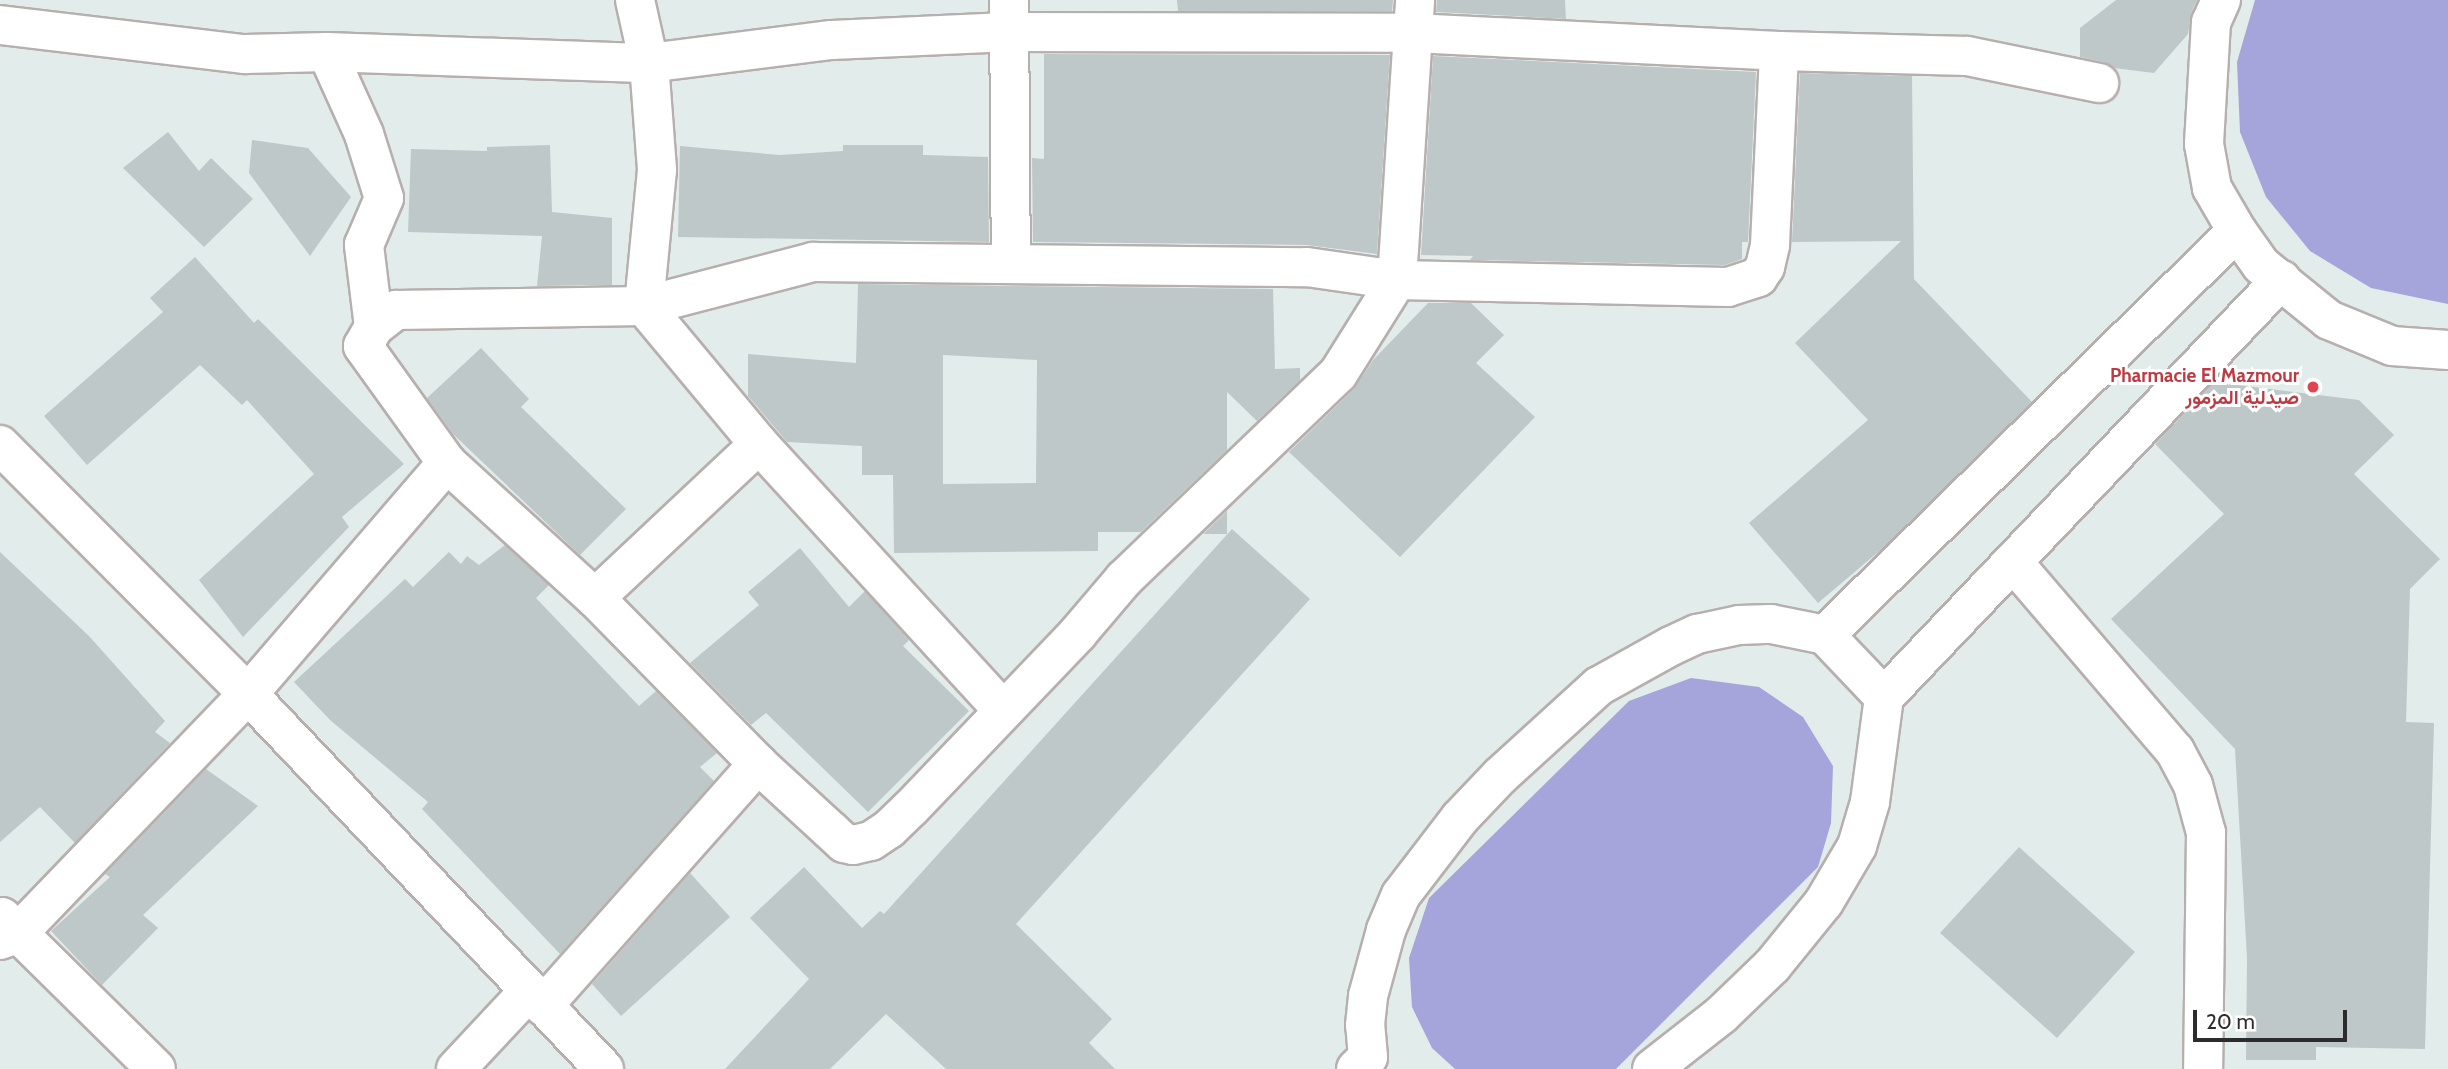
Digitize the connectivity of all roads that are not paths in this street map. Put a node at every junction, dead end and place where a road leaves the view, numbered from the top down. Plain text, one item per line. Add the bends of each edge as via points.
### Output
1 (635, 0) edge
2 (2221, 0) edge
3 (1008, 16) edge
4 (1414, 17) edge
5 (0, 25) edge
6 (1779, 51) junction
7 (327, 52) junction
8 (649, 63) junction
9 (2099, 83) dead end
10 (2237, 231) junction
11 (1011, 262) junction
12 (1397, 279) junction
13 (2281, 279) junction
14 (644, 306) junction
15 (374, 327) junction
16 (2448, 350) edge
17 (759, 444) junction
18 (0, 445) edge
19 (447, 463) junction
20 (2013, 562) junction
21 (595, 598) junction
22 (1825, 635) junction
23 (248, 694) junction
24 (1884, 697) junction
25 (1003, 710) junction
26 (758, 764) junction
27 (6, 929) edge
28 (536, 998) junction
29 (2199, 1064) edge
30 (1367, 1065) edge
31 (156, 1069) edge
32 (456, 1069) edge
33 (604, 1069) edge
34 (1652, 1069) edge

1 - 8 street
2 - 10 street via 2211,22 2204,144 2212,188
3 - 4 street
3 - 8 street
3 - 11 street
4 - 6 street
4 - 12 street
5 - 7 street via 245,54
6 - 9 street via 1967,56
6 - 12 street via 1770,245 1766,267 1758,277 1728,287
7 - 8 street
7 - 15 street via 363,134 384,198 364,245
8 - 14 street via 657,170
10 - 13 street via 2261,265
10 - 22 street
11 - 12 street via 1307,267
11 - 14 street via 813,262
12 - 25 street via 1338,374 1124,579
13 - 16 street via 2329,320 2392,346
13 - 20 street
14 - 15 street via 396,310
14 - 17 street
15 - 19 street via 363,346
17 - 21 street
17 - 25 street
18 - 23 street
19 - 21 street
19 - 23 street
20 - 24 street
20 - 29 street via 2175,751 2193,785 2206,833
21 - 26 street
22 - 24 street
22 - 30 street via 1771,624 1739,625 1671,646 1600,686 1500,776 1460,818 1401,895 1368,996
23 - 27 street
23 - 28 street
24 - 34 street via 1870,802 1857,846 1824,902 1772,966 1721,1015
25 - 26 street via 889,830 853,845 844,843
26 - 28 street
27 - 31 street
28 - 32 street
28 - 33 street

